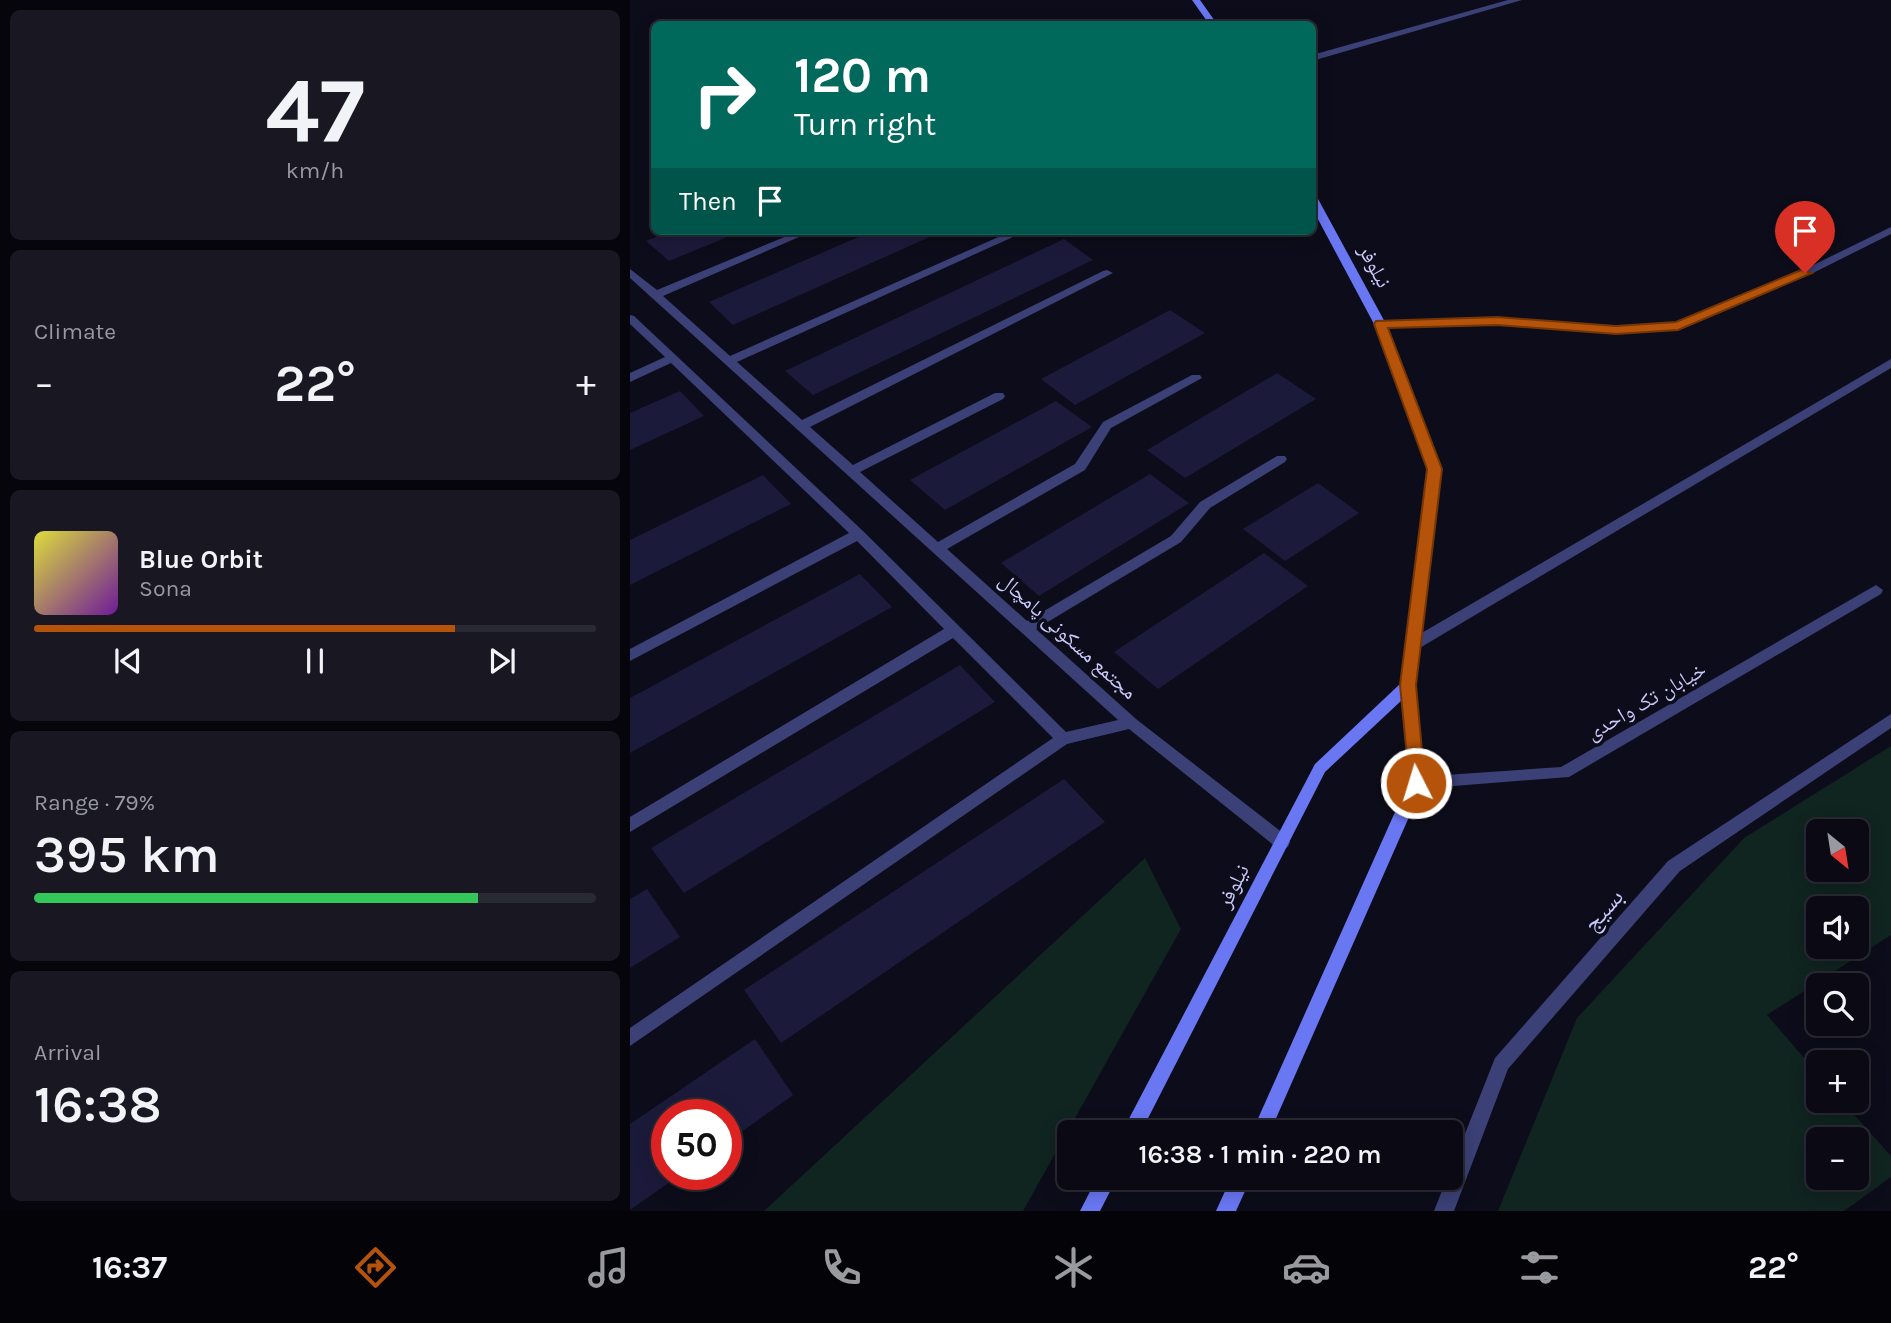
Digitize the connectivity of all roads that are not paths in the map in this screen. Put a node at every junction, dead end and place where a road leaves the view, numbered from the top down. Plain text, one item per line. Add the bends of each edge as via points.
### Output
1 (1196, 0) edge
2 (1518, 0) edge
3 (1211, 21) edge
4 (1316, 57) edge
5 (1316, 204) edge
6 (1891, 229) edge
7 (798, 235) edge
8 (1012, 235) edge
9 (630, 272) edge
10 (1107, 273) dead end
11 (655, 295) junction
12 (630, 318) edge
13 (1380, 324) junction
14 (673, 358) junction
15 (729, 362) junction
16 (1891, 363) edge
17 (630, 378) edge
18 (1196, 378) dead end
19 (999, 396) dead end
20 (801, 426) junction
21 (1281, 459) dead end
22 (852, 471) junction
23 (859, 534) junction
24 (938, 548) junction
25 (1877, 590) dead end
26 (1028, 627) junction
27 (954, 630) junction
28 (1413, 645) junction
29 (630, 656) edge
30 (1408, 685) junction
31 (1891, 720) edge
32 (1131, 723) junction
33 (1063, 739) junction
34 (1416, 783) junction
35 (630, 825) edge
36 (1282, 842) junction
37 (630, 1038) edge
38 (1137, 1120) edge
39 (1266, 1120) edge
40 (1101, 1190) edge
41 (1236, 1190) edge
42 (1090, 1211) edge
43 (1226, 1211) edge
44 (1444, 1211) edge

1 - 3 main road
2 - 4 street
5 - 13 main road, نیلوفر
6 - 13 street via 1805,273 1678,326 1616,330 1497,321
7 - 11 street
8 - 15 street
9 - 11 street, مجتمع مسکونی پامچال
10 - 20 street
11 - 15 street, مجتمع مسکونی پامچال
12 - 14 street
13 - 28 main road, نیلوفر via 1434,469
14 - 17 street
14 - 23 street
15 - 20 street, مجتمع مسکونی پامچال
16 - 28 street
18 - 24 street via 1107,425 1080,467
19 - 22 street
20 - 22 street, مجتمع مسکونی پامچال
21 - 26 street via 1205,505 1176,540
22 - 24 street, مجتمع مسکونی پامچال
23 - 27 street
23 - 29 street
24 - 26 street, مجتمع مسکونی پامچال
25 - 34 street, خیابان تک واحدی via 1564,773
26 - 32 street, مجتمع مسکونی پامچال
27 - 33 street
27 - 35 street
28 - 30 main road, نیلوفر
30 - 34 main road, نیلوفر
30 - 36 main road, نیلوفر via 1320,768
31 - 44 street, بسیج via 1674,866 1501,1064
32 - 33 street, مجتمع مسکونی پامچال
32 - 36 street
33 - 37 street
34 - 39 main road, نیلوفر
36 - 38 main road, نیلوفر
40 - 42 main road
41 - 43 main road

